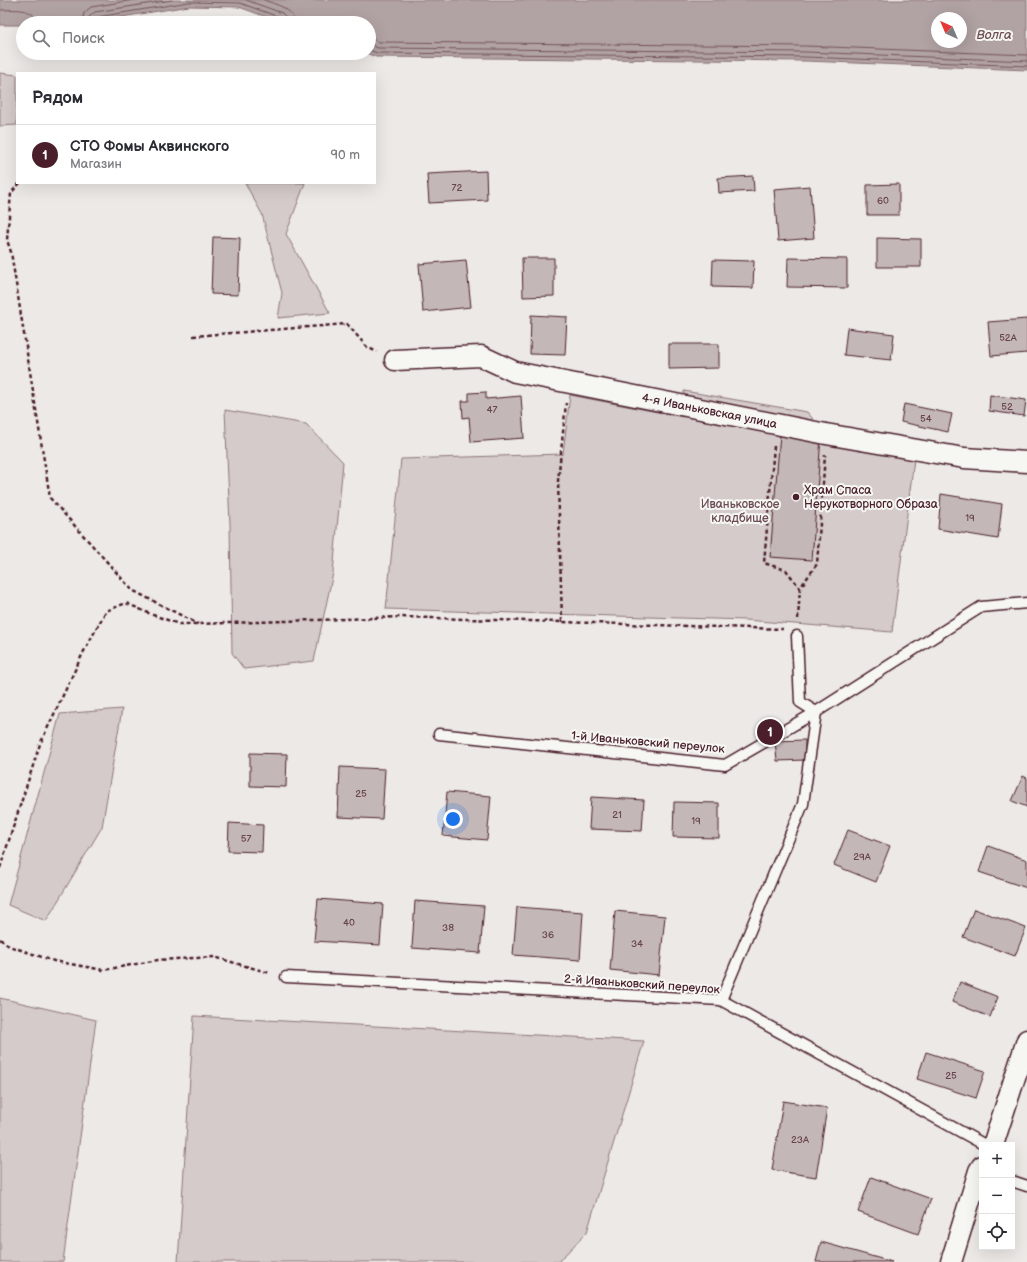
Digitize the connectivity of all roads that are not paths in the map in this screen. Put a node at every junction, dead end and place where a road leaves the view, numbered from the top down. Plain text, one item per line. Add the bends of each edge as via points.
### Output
1 (396, 360) road end
2 (1027, 462) edge
3 (1027, 603) edge
4 (798, 633) road end
5 (816, 712) junction
6 (439, 734) dead end
7 (286, 977) road end
8 (721, 1000) junction
9 (1027, 1040) edge
10 (980, 1142) edge
11 (995, 1142) edge
12 (979, 1176) edge
13 (1015, 1182) edge
14 (1027, 1186) edge
15 (951, 1262) edge

1 - 2 street, 4-я Иваньковская улица via 481,356 515,372 826,434 964,458
3 - 5 lane, 1-й Иваньковский переулок via 981,606
4 - 5 lane via 800,702
5 - 6 lane, 1-й Иваньковский переулок via 725,765
5 - 8 lane via 803,804
7 - 8 lane, 2-й Иваньковский переулок
8 - 10 lane, 2-й Иваньковский переулок
9 - 11 street
12 - 15 street
13 - 14 lane

